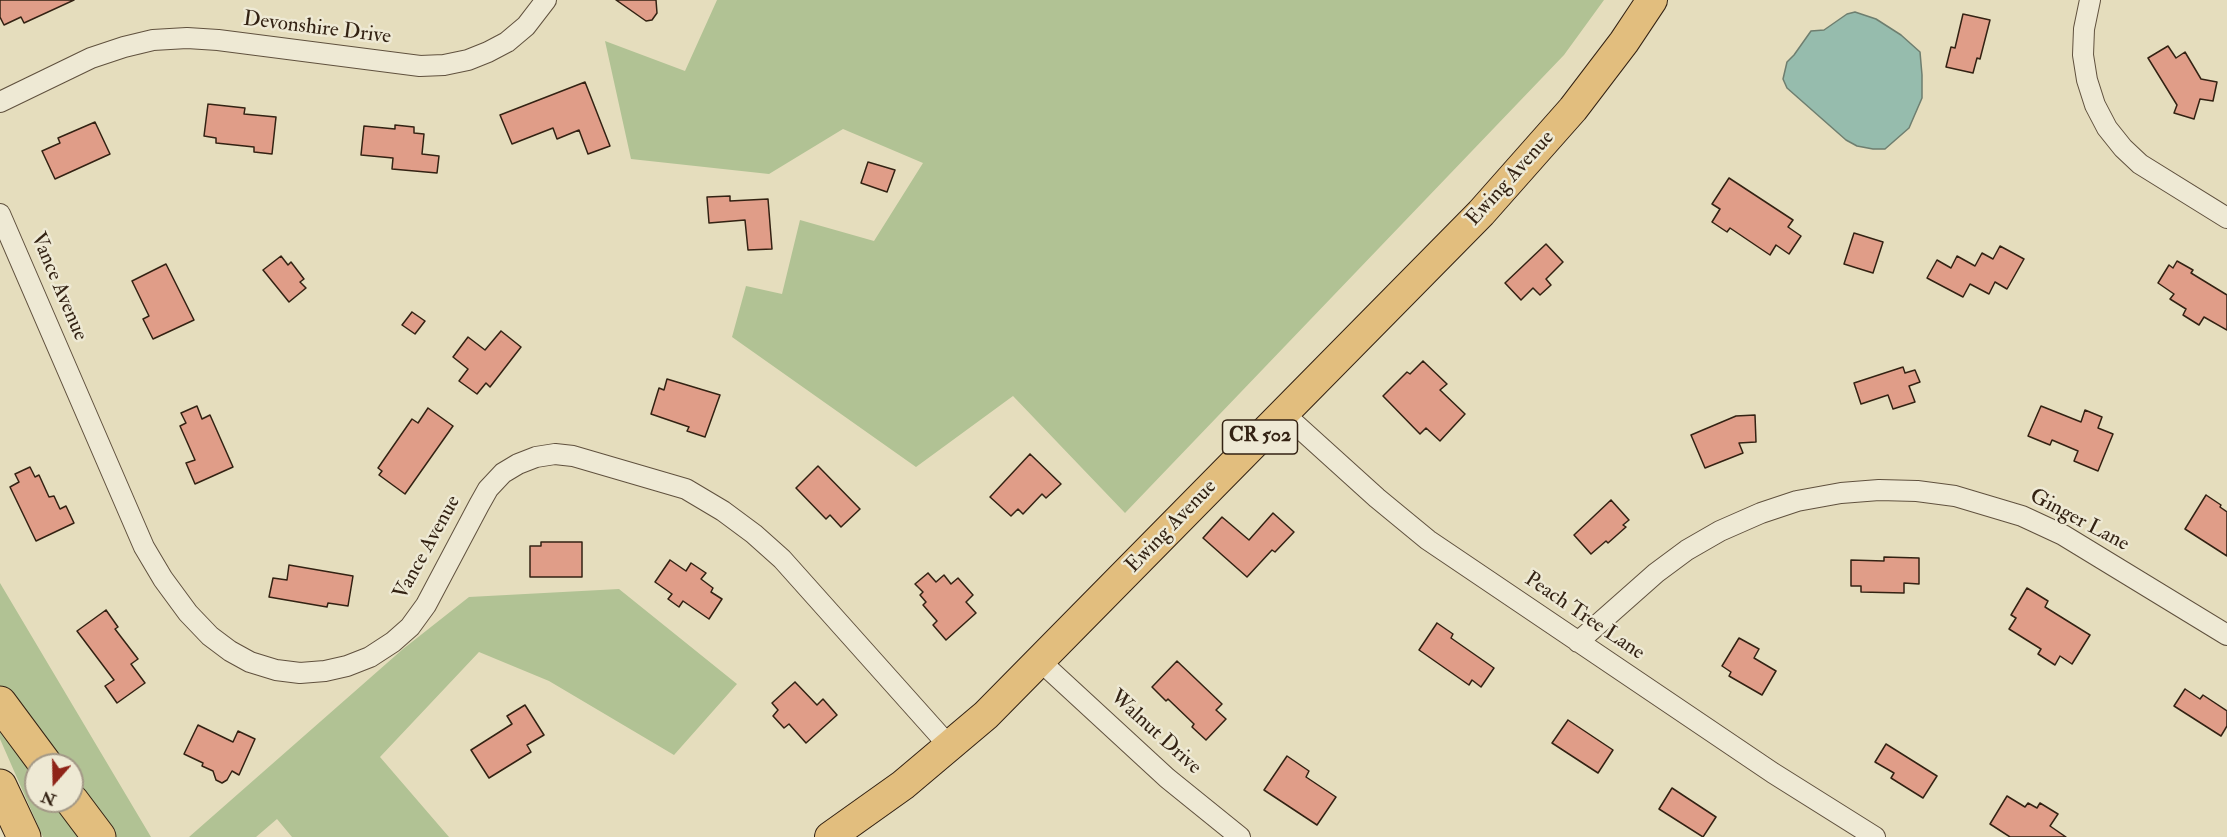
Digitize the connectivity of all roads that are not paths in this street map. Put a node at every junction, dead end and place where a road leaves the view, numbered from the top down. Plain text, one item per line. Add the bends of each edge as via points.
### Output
1 (546, 0) edge
2 (1652, 0) edge
3 (2090, 0) edge
4 (0, 102) edge
5 (0, 214) edge
6 (2227, 218) edge
7 (1283, 413) junction
8 (2227, 635) edge
9 (1578, 642) junction
10 (1040, 661) junction
11 (0, 703) edge
12 (950, 747) junction
13 (37, 753) edge
14 (0, 786) edge
15 (81, 813) edge
16 (24, 837) edge
17 (99, 837) edge
18 (830, 837) edge
19 (1240, 837) edge
20 (1875, 837) edge

1 - 4 street, Devonshire Drive via 526,26 507,42 468,60 444,65 420,66 218,40 153,40 91,58
2 - 7 main road, Ewing Avenue / CR 502 via 1573,109 1519,172
3 - 6 street via 2084,29 2086,80 2107,128 2140,164
5 - 12 street, Vance Avenue via 144,547 188,613 210,636 249,662 300,673 347,666 370,657 401,635 426,605 488,489 503,473 536,457 573,456 686,489 754,534
7 - 9 street, Peach Tree Lane via 1428,540
7 - 10 main road, Ewing Avenue / CR 502
8 - 9 street, Ginger Lane via 2063,535 2022,516 1955,496 1879,490 1797,501 1720,531 1656,573
9 - 20 street, Peach Tree Lane
10 - 12 main road, Ewing Avenue / CR 502
10 - 19 street, Walnut Drive via 1167,777
11 - 13 highway
12 - 18 main road, Ewing Avenue / CR 502
14 - 16 highway
15 - 17 highway

